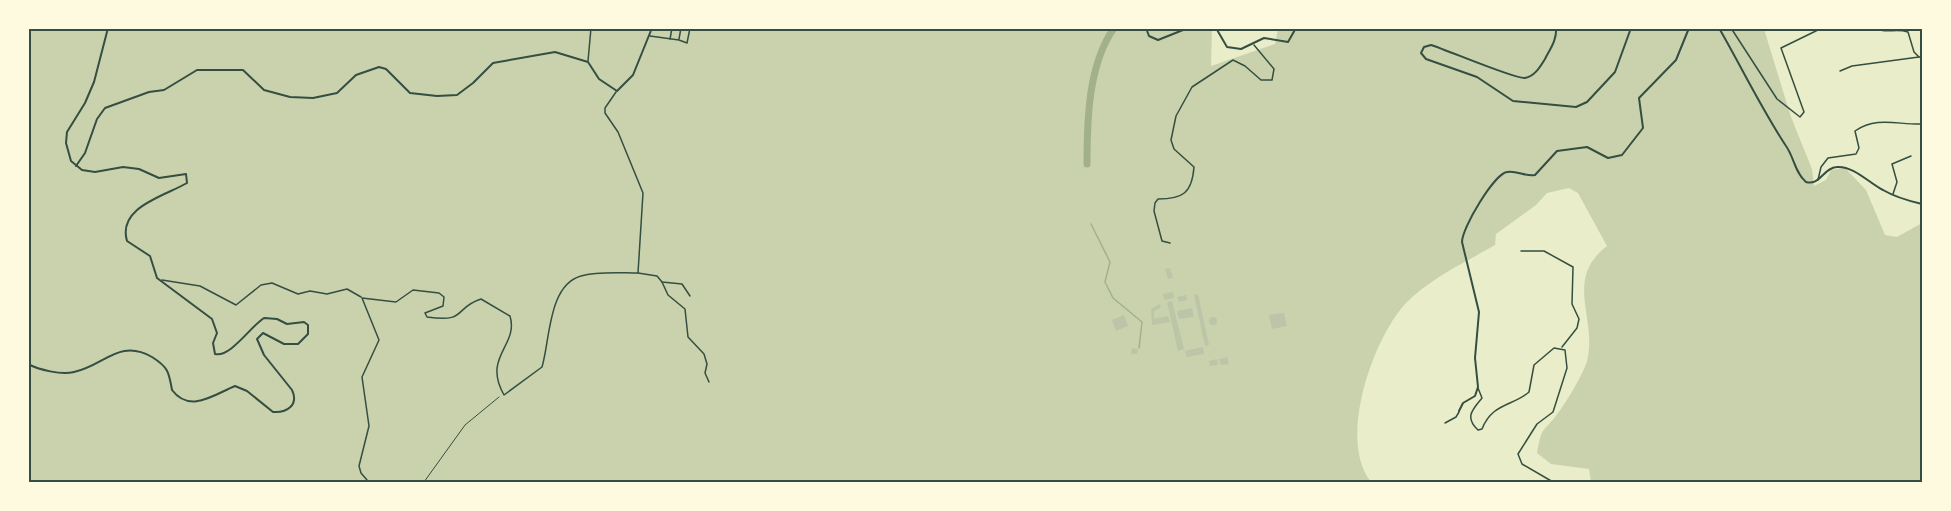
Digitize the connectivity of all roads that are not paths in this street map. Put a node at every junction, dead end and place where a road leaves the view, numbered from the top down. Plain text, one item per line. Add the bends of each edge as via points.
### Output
1 (108, 28) edge
2 (591, 28) edge
3 (652, 28) edge
4 (672, 28) edge
5 (681, 28) edge
6 (690, 28) edge
7 (1146, 28) edge
8 (1188, 28) edge
9 (1216, 28) edge
10 (1296, 28) edge
11 (1556, 28) edge
12 (1631, 28) edge
13 (1689, 28) edge
14 (1719, 28) edge
15 (1731, 28) edge
16 (1822, 28) edge
17 (1872, 28) edge
18 (1923, 32) edge
19 (649, 36) junction
20 (1923, 36) edge
21 (670, 39) junction
22 (679, 40) junction
23 (1253, 44) junction
24 (1919, 57) junction
25 (1923, 57) edge
26 (588, 62) junction
27 (1840, 71) dead end
28 (617, 92) junction
29 (1923, 124) edge
30 (1911, 156) dead end
31 (76, 166) junction
32 (1817, 181) junction
33 (1893, 195) junction
34 (1921, 203) edge
35 (1170, 243) dead end
36 (1521, 251) dead end
37 (638, 273) junction
38 (162, 280) junction
39 (662, 282) junction
40 (690, 296) dead end
41 (362, 298) junction
42 (1561, 348) junction
43 (28, 364) edge
44 (710, 382) dead end
45 (1478, 387) junction
46 (1459, 411) joint
47 (1445, 423) dead end
48 (367, 480) dead end
49 (1553, 483) edge

1 - 31 street via 94,82 67,132 68,154
2 - 26 street
3 - 19 street
4 - 21 street
5 - 22 street
6 - 22 street via 687,43
7 - 8 street via 1149,36 1158,40
9 - 23 street via 1230,49
10 - 23 street via 1288,42 1268,38
11 - 12 street via 1555,41 1542,64 1524,78 1431,45 1421,53 1426,59 1477,77 1513,101 1576,107 1587,102 1615,72
13 - 45 street via 1676,60 1639,98 1643,128 1622,155 1611,158 1590,148 1569,148 1554,153 1535,175 1506,172 1465,228 1465,257 1479,312 1475,358
14 - 32 street via 1762,110 1787,147 1800,178 1810,184
15 - 16 street via 1777,99 1800,117 1804,112 1781,48
17 - 24 street via 1884,33 1908,32
18 - 20 street
19 - 21 street
19 - 28 street via 633,75
21 - 22 street
23 - 35 street via 1274,69 1272,80 1262,80 1238,62 1227,61 1192,87 1176,116 1171,140 1174,149 1194,167 1190,190 1185,195 1158,199 1155,203 1162,241
24 - 25 street
24 - 27 street
26 - 28 street via 599,79
26 - 31 street via 555,52 502,61 486,69 456,95 437,96 411,93 386,69 379,68 356,75 337,93 307,98 264,90 243,69 197,70 164,90 105,108
28 - 37 street via 605,113 618,132 643,193
29 - 32 street via 1866,124 1855,131 1859,148 1856,154 1828,158
30 - 33 street via 1892,164 1897,182
31 - 38 street via 95,172 139,169 159,178 186,174 187,183 139,207 126,226 127,242 150,256 157,278
32 - 33 street via 1830,168 1838,166
33 - 34 street
36 - 42 street via 1544,250 1573,267 1572,304 1579,319 1577,328
37 - 39 street via 657,276
37 - 41 street via 581,276 570,281 552,315 542,368 504,395 495,373 512,327 510,316 481,299 455,318 426,317 425,313 443,306 444,297 413,290 396,302
38 - 41 street via 200,286 236,305 261,285 272,283 298,294 347,289
38 - 43 street via 212,319 217,333 213,343 215,354 221,356 264,318 308,325 308,334 293,346 263,333 257,339 264,355 292,390 294,404 287,410 273,412 235,386 208,400 186,400 172,390 171,374 165,365 132,349 72,373
39 - 40 street via 681,285
39 - 44 street via 668,295 684,307 688,337 704,354 705,373
41 - 48 street via 379,340 362,377 369,426 359,466
42 - 45 street via 1552,349 1535,364 1529,392 1488,416 1480,430 1474,427 1470,414 1482,398
42 - 49 street via 1566,351 1567,364 1560,396 1552,414 1537,424 1518,454 1522,464
45 - 46 street via 1475,396 1463,403
46 - 47 street

